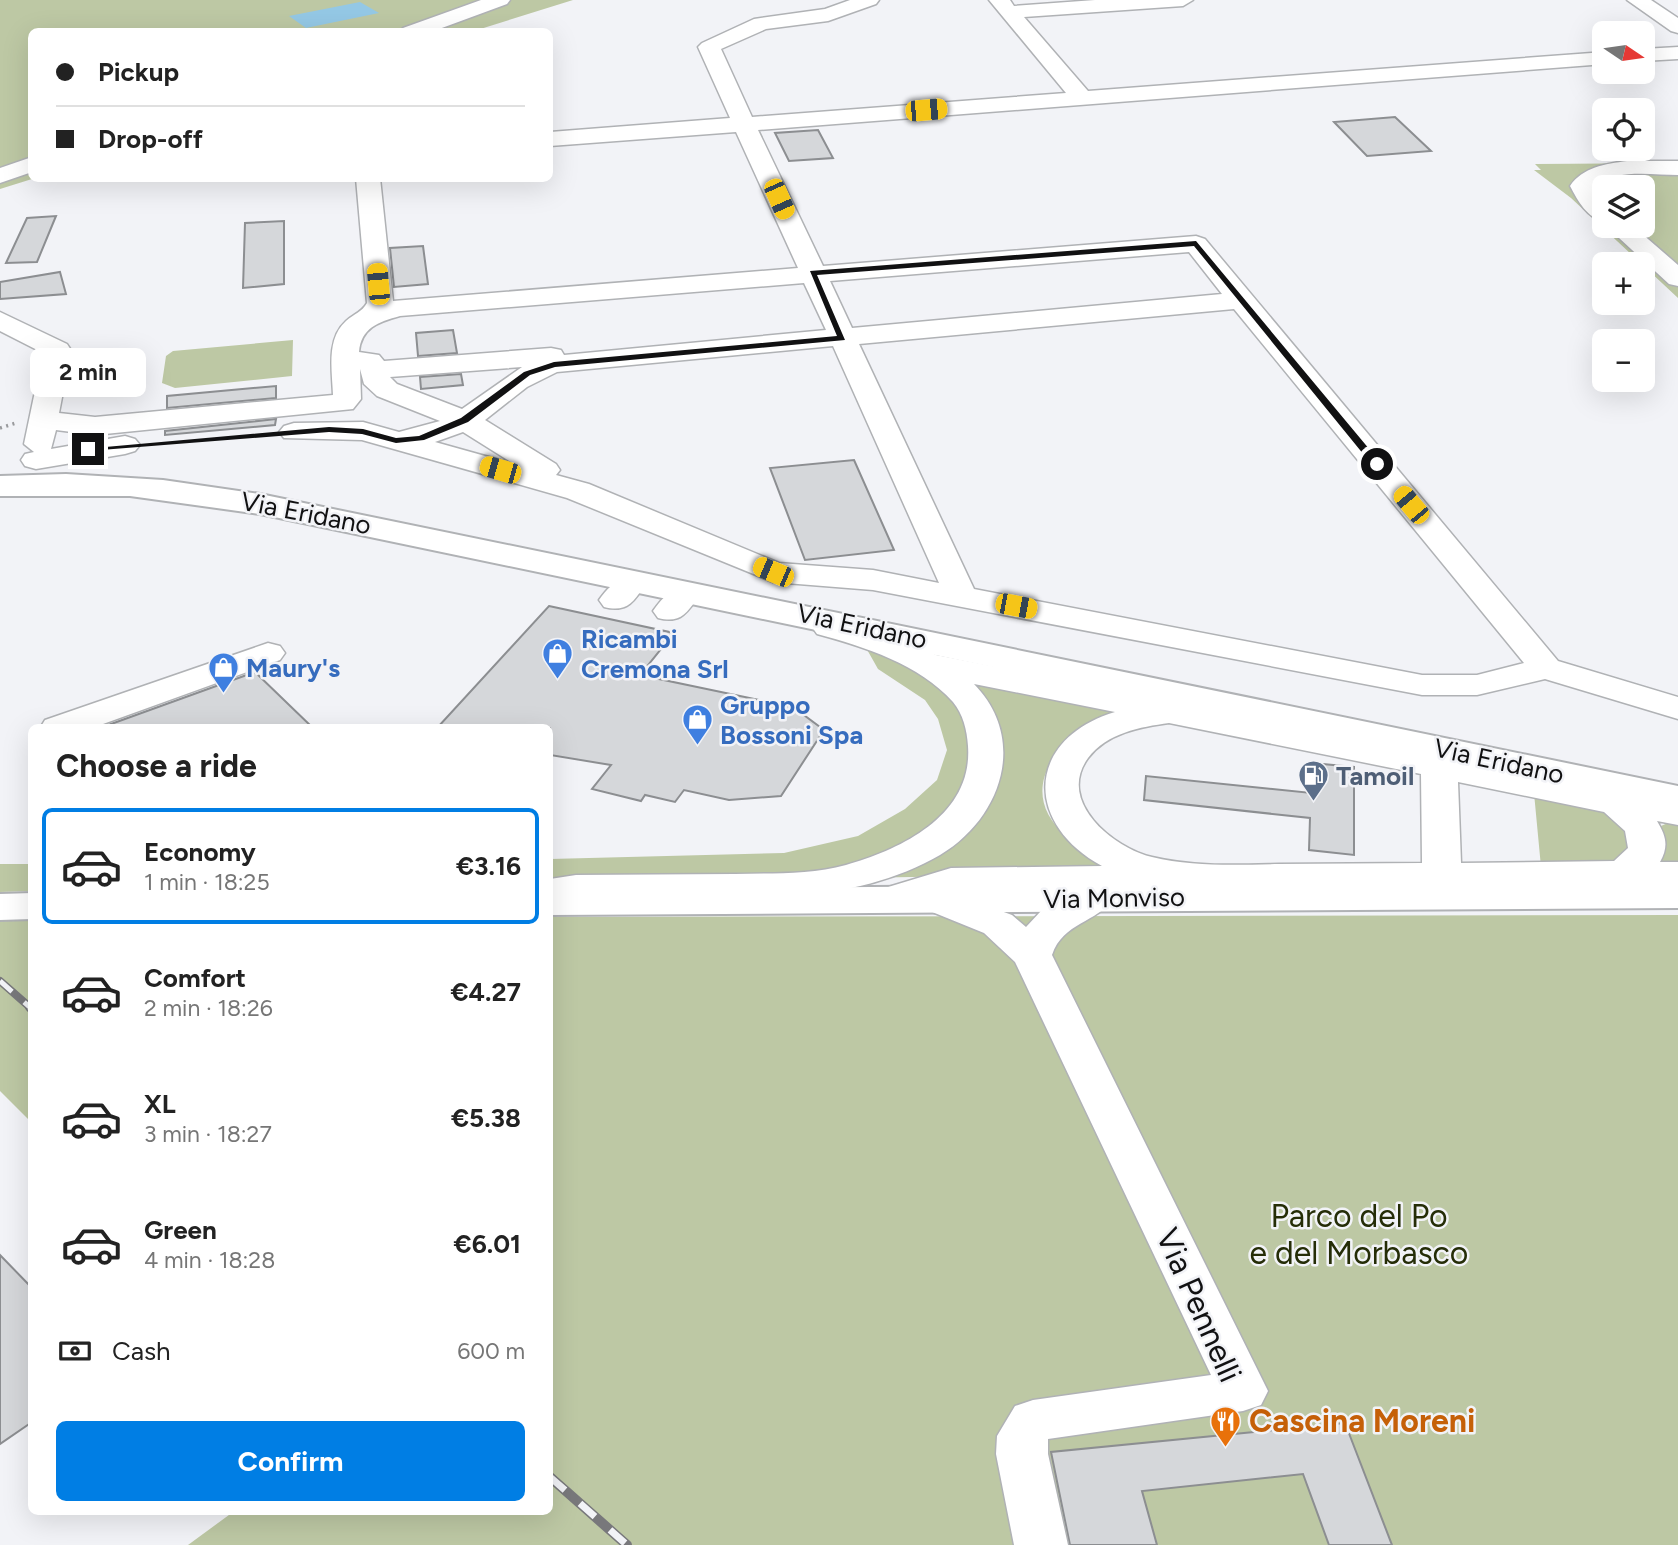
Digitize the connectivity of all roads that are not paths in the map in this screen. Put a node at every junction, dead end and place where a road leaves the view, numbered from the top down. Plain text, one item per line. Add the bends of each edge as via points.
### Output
1 (500, 0) edge
2 (869, 0) edge
3 (1182, 0) edge
4 (1637, 0) edge
5 (1004, 6) edge
6 (1678, 27) edge
7 (421, 28) edge
8 (1678, 53) edge
9 (1656, 54) edge
10 (1592, 59) edge
11 (1082, 99) junction
12 (745, 124) junction
13 (553, 139) edge
14 (1678, 161) edge
15 (1577, 162) dead end
16 (28, 166) edge
17 (1678, 168) edge
18 (1595, 175) edge
19 (0, 176) edge
20 (1592, 177) edge
21 (368, 182) edge
22 (1592, 204) edge
23 (1632, 238) edge
24 (812, 273) junction
25 (1678, 278) edge
26 (1241, 300) junction
27 (375, 313) junction
28 (0, 320) edge
29 (842, 338) junction
30 (36, 340) junction
31 (0, 343) edge
32 (636, 358) junction
33 (346, 360) junction
34 (374, 370) junction
35 (508, 387) junction
36 (410, 399) junction
37 (43, 420) junction
38 (464, 420) junction
39 (396, 440) junction
40 (23, 477) edge
41 (578, 491) junction
42 (483, 548) junction
43 (535, 570) dead end
44 (961, 596) junction
45 (751, 603) junction
46 (268, 653) dead end
47 (920, 662) junction
48 (1546, 668) junction
49 (1678, 708) edge
50 (1169, 712) junction
51 (69, 724) edge
52 (1439, 768) junction
53 (1678, 798) edge
54 (1616, 803) junction
55 (1678, 814) edge
56 (1621, 873) junction
57 (1441, 874) junction
58 (1678, 874) edge
59 (1202, 877) junction
60 (553, 891) edge
61 (1678, 895) edge
62 (1094, 898) junction
63 (930, 899) junction
64 (890, 900) junction
65 (553, 902) edge
66 (28, 906) edge
67 (0, 907) edge
68 (1032, 955) junction
69 (1041, 1545) edge

1 - 7 street
2 - 12 street via 828,15 761,23 710,46
3 - 5 street
4 - 6 street
5 - 11 street
8 - 9 street
10 - 11 street
11 - 12 street
12 - 13 street
12 - 24 street
14 - 15 street
16 - 19 street
17 - 18 street via 1624,169
20 - 22 street via 1582,186
21 - 27 street via 380,303
23 - 25 street
24 - 26 street via 1196,244
24 - 27 street
24 - 29 street
26 - 29 street
26 - 48 street
27 - 33 street via 351,329 346,338
28 - 30 street
29 - 32 street
29 - 44 street
30 - 31 street
30 - 37 street via 57,350
32 - 34 street via 556,355
32 - 35 street via 554,364 527,373
33 - 34 street via 369,360
33 - 37 street via 347,399 336,405 94,426
34 - 36 street via 378,384
35 - 36 street
35 - 38 street
36 - 38 street
37 - 40 street
38 - 39 street via 421,438
38 - 41 street
39 - 40 street via 363,431 329,429 125,445
39 - 41 street
40 - 42 main road, Via Eridano via 177,490
41 - 44 street via 773,572 873,580
42 - 43 street via 492,556
42 - 45 main road, Via Eridano
44 - 48 street via 1422,685 1477,685
45 - 47 street
45 - 53 main road, Via Eridano
46 - 51 street
47 - 50 street
47 - 60 street via 969,699 986,735 988,757 982,783 943,835 864,872 827,880
48 - 49 street
50 - 52 street
50 - 59 street via 1132,718 1087,738 1072,753 1060,791 1076,829 1105,851 1149,870
52 - 54 street
52 - 57 street
54 - 55 street
54 - 56 street via 1646,830 1648,839 1642,859
56 - 57 street
56 - 58 street
57 - 59 street
59 - 64 street via 951,880
61 - 62 main road, Via Monviso
62 - 63 main road, Via Monviso
62 - 68 street via 1046,928 1035,940
63 - 64 main road, Via Monviso
63 - 68 street, Via Pennelli via 998,924
64 - 65 main road, Via Monviso
66 - 67 main road
68 - 69 street, Via Pennelli via 1243,1391 1033,1421 1023,1436 1021,1454

